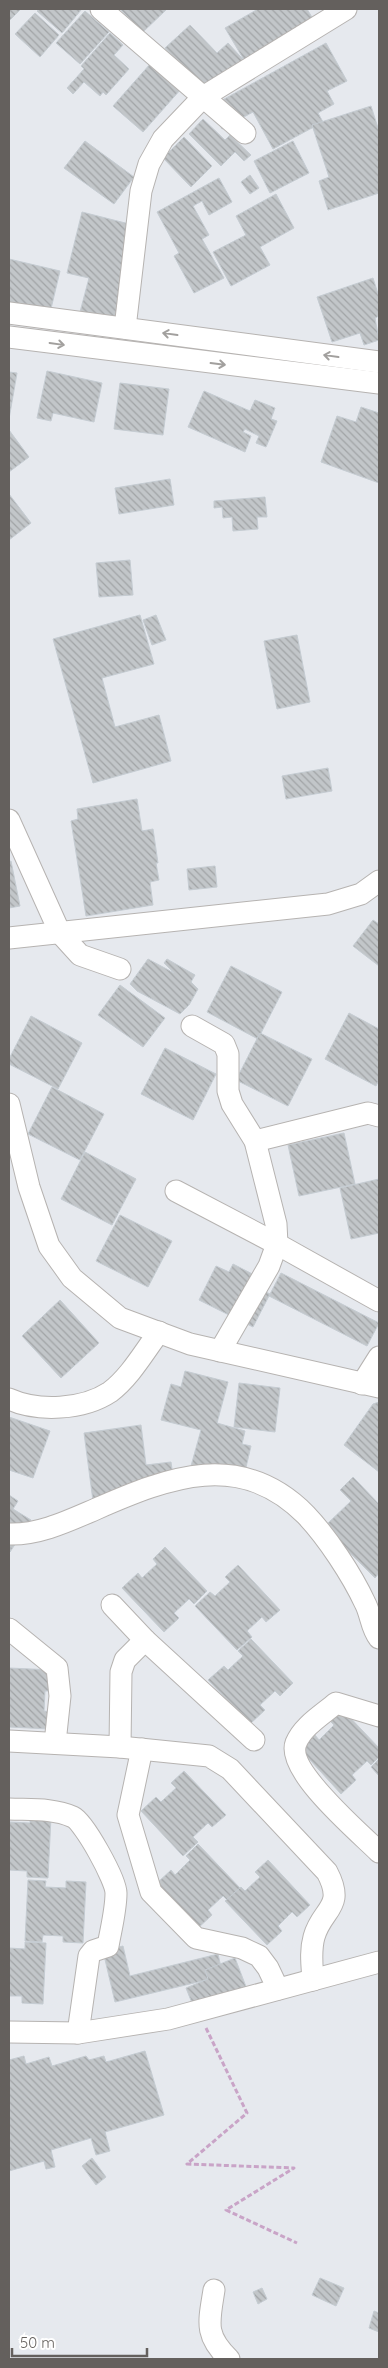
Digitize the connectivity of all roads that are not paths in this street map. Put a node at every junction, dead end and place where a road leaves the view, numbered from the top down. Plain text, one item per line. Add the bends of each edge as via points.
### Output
1 (101, 9) edge
2 (346, 9) edge
3 (203, 97) junction
4 (245, 133) dead end
5 (9, 313) edge
6 (125, 328) junction
7 (9, 337) edge
8 (379, 362) edge
9 (379, 383) edge
10 (9, 820) edge
11 (379, 881) edge
12 (60, 933) junction
13 (9, 938) edge
14 (120, 969) dead end
15 (192, 1026) dead end
16 (9, 1104) edge
17 (379, 1116) edge
18 (255, 1140) junction
19 (176, 1191) dead end
20 (277, 1244) junction
21 (379, 1301) edge
22 (159, 1332) junction
23 (220, 1351) junction
24 (379, 1357) edge
25 (371, 1386) edge
26 (9, 1399) edge
27 (9, 1534) edge
28 (112, 1605) dead end
29 (9, 1629) edge
30 (379, 1638) edge
31 (145, 1640) junction
32 (379, 1716) edge
33 (254, 1740) dead end
34 (9, 1741) edge
35 (55, 1743) junction
36 (120, 1747) junction
37 (142, 1748) junction
38 (9, 1809) edge
39 (379, 1852) edge
40 (379, 1962) edge
41 (314, 1980) junction
42 (278, 1989) junction
43 (9, 2032) edge
44 (78, 2033) junction
45 (214, 2290) dead end
46 (229, 2359) edge

1 - 3 street
2 - 3 street
3 - 4 street
3 - 6 street via 164,139 149,164 141,191
5 - 6 street
8 -> 6 street
7 -> 9 street
10 - 12 street
11 - 12 street via 361,894 328,904
12 - 13 street
12 - 14 street via 80,955
15 - 18 street via 224,1044 228,1054 228,1091
16 - 22 street via 29,1186 49,1246 72,1278 120,1318
17 - 18 street via 368,1113
18 - 20 street via 276,1224
19 - 20 street
20 - 21 street
20 - 23 street via 269,1266
22 - 23 street
22 - 26 street via 126,1377 110,1392 92,1401 55,1408
23 - 25 street
24 - 25 street
27 - 30 street via 61,1524 166,1482 202,1474 240,1475 274,1489 306,1515 341,1561 366,1604
28 - 31 street
29 - 35 street via 57,1668 60,1696
31 - 33 street
31 - 36 street via 125,1660 121,1672
32 - 39 street via 336,1703 302,1732 295,1745 297,1758 312,1785
34 - 35 street
35 - 36 street
36 - 37 street
37 - 41 street via 209,1756 230,1769 327,1872 334,1886 334,1901 315,1934 311,1949
37 - 42 street via 128,1816 151,1892 196,1938 242,1948 259,1956
38 - 44 street via 56,1811 76,1818 114,1882 116,1892 108,1946 89,1956
40 - 41 street
41 - 42 street
42 - 44 street via 168,2019
43 - 44 street
45 - 46 street via 208,2326 218,2348

